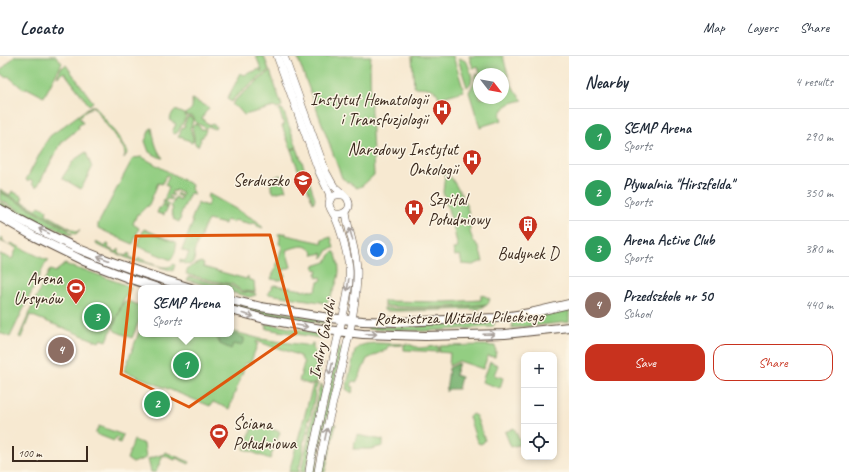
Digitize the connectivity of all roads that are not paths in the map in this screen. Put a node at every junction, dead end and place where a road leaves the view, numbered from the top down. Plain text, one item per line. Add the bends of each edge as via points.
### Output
1 (277, 56) edge
2 (284, 56) edge
3 (342, 195) junction
4 (330, 200) junction
5 (0, 209) edge
6 (346, 212) junction
7 (333, 213) junction
8 (0, 217) edge
9 (148, 285) edge
10 (181, 285) edge
11 (234, 301) edge
12 (569, 304) edge
13 (234, 311) edge
14 (342, 319) junction
15 (352, 320) junction
16 (569, 327) edge
17 (339, 331) junction
18 (349, 332) junction
19 (309, 472) edge
20 (318, 472) edge

1 - 4 street
2 - 3 street via 326,172
3 - 4 street via 335,195
3 - 6 street via 349,201
4 - 7 street via 329,206
10 -> 5 main road via 85,251
6 - 7 street
15 -> 6 street, Indiry Gandhi via 357,268
7 -> 14 street, Indiry Gandhi via 349,267
8 - 9 main road via 84,261
11 - 14 main road, Rotmistrza Witolda Pileckiego
12 - 15 main road, Rotmistrza Witolda Pileckiego via 496,318 404,322
13 -> 17 main road, Rotmistrza Witolda Pileckiego via 265,319
14 - 15 main road, Rotmistrza Witolda Pileckiego
14 - 17 street, Indiry Gandhi
15 - 18 street, Indiry Gandhi
18 -> 16 main road, Rotmistrza Witolda Pileckiego via 425,336 509,334
17 - 18 main road, Rotmistrza Witolda Pileckiego
17 -> 19 street, Indiry Gandhi
20 -> 18 street, Indiry Gandhi

